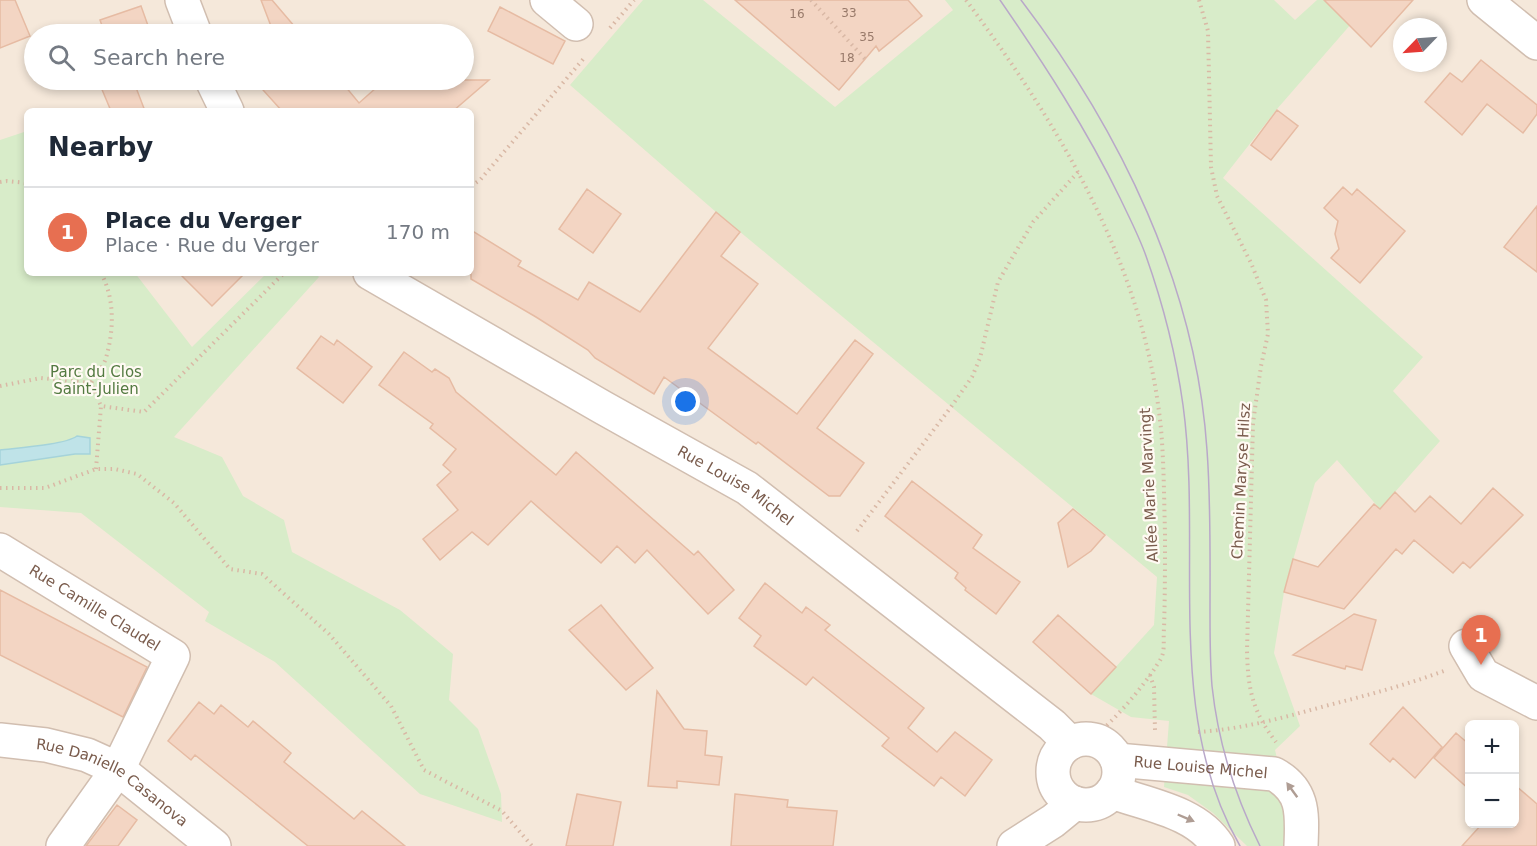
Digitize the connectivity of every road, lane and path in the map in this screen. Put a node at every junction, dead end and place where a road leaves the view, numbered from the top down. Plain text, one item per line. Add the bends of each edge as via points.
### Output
1 (182, 0) edge
2 (547, 0) edge
3 (634, 0) edge
4 (811, 0) edge
5 (966, 0) edge
6 (1198, 0) edge
7 (1484, 0) edge
8 (191, 24) edge
9 (591, 36) junction
10 (1537, 43) edge
11 (865, 59) dead end
12 (217, 90) edge
13 (226, 108) edge
14 (1079, 172) junction
15 (0, 182) edge
16 (24, 183) edge
17 (474, 184) edge
18 (103, 276) edge
19 (281, 276) edge
20 (375, 276) edge
21 (92, 383) junction
22 (0, 386) edge
23 (101, 406) junction
24 (96, 469) junction
25 (0, 488) edge
26 (0, 550) edge
27 (836, 557) junction
28 (1466, 646) joint
29 (1150, 674) junction
30 (1537, 704) edge
31 (1262, 723) junction
32 (1188, 732) dead end
33 (1097, 733) junction
34 (1155, 733) dead end
35 (0, 740) edge
36 (1117, 760) junction
37 (118, 769) junction
38 (1112, 792) junction
39 (1075, 803) junction
40 (63, 846) edge
41 (214, 846) edge
42 (532, 846) edge
43 (1014, 846) edge
44 (1218, 846) edge
45 (1301, 846) edge

1 - 8 street
2 - 9 street
3 - 9 path
4 - 11 path
5 - 14 path, Allée Marie Marvingt via 1032,92
6 - 31 path, Chemin Maryse Hilsz via 1208,31 1211,167 1217,196 1266,300 1268,334 1253,423 1247,651 1248,684
7 - 10 street
9 - 17 path
12 - 13 street
14 - 27 path via 1033,222 998,282 972,377
14 - 29 path, Allée Marie Marvingt via 1126,277 1150,363 1161,429 1165,598 1162,656
15 - 16 path
18 - 21 path via 113,312 105,359
19 - 23 path via 144,412
20 - 27 street, Rue Louise Michel via 747,488
21 - 22 path via 41,378
21 - 23 path
23 - 24 path
24 - 25 path via 45,488
24 - 42 path via 115,468 137,474 174,503 230,569 262,574 329,634 390,706 424,770 502,812
26 - 37 street, Rue Camille Claudel via 173,656
27 - 33 street, Rue Louise Michel via 1052,725
28 - 30 street via 1483,675
28 - 31 path via 1445,670 1405,685
29 - 33 path, Allée Marie Marvingt
29 - 34 path
31 - 32 path via 1230,730
33 - 36 street
33 - 39 street via 1062,749 1056,759 1054,777 1063,795
35 - 37 street, Rue Danielle Casanova via 87,755
36 - 38 street via 1119,776
45 -> 36 street, Rue Louise Michel via 1301,807 1292,789 1274,774
37 - 40 street
37 - 41 street, Rue Danielle Casanova
38 - 39 street via 1096,803
38 -> 44 street via 1190,819 1203,827
39 - 43 street

